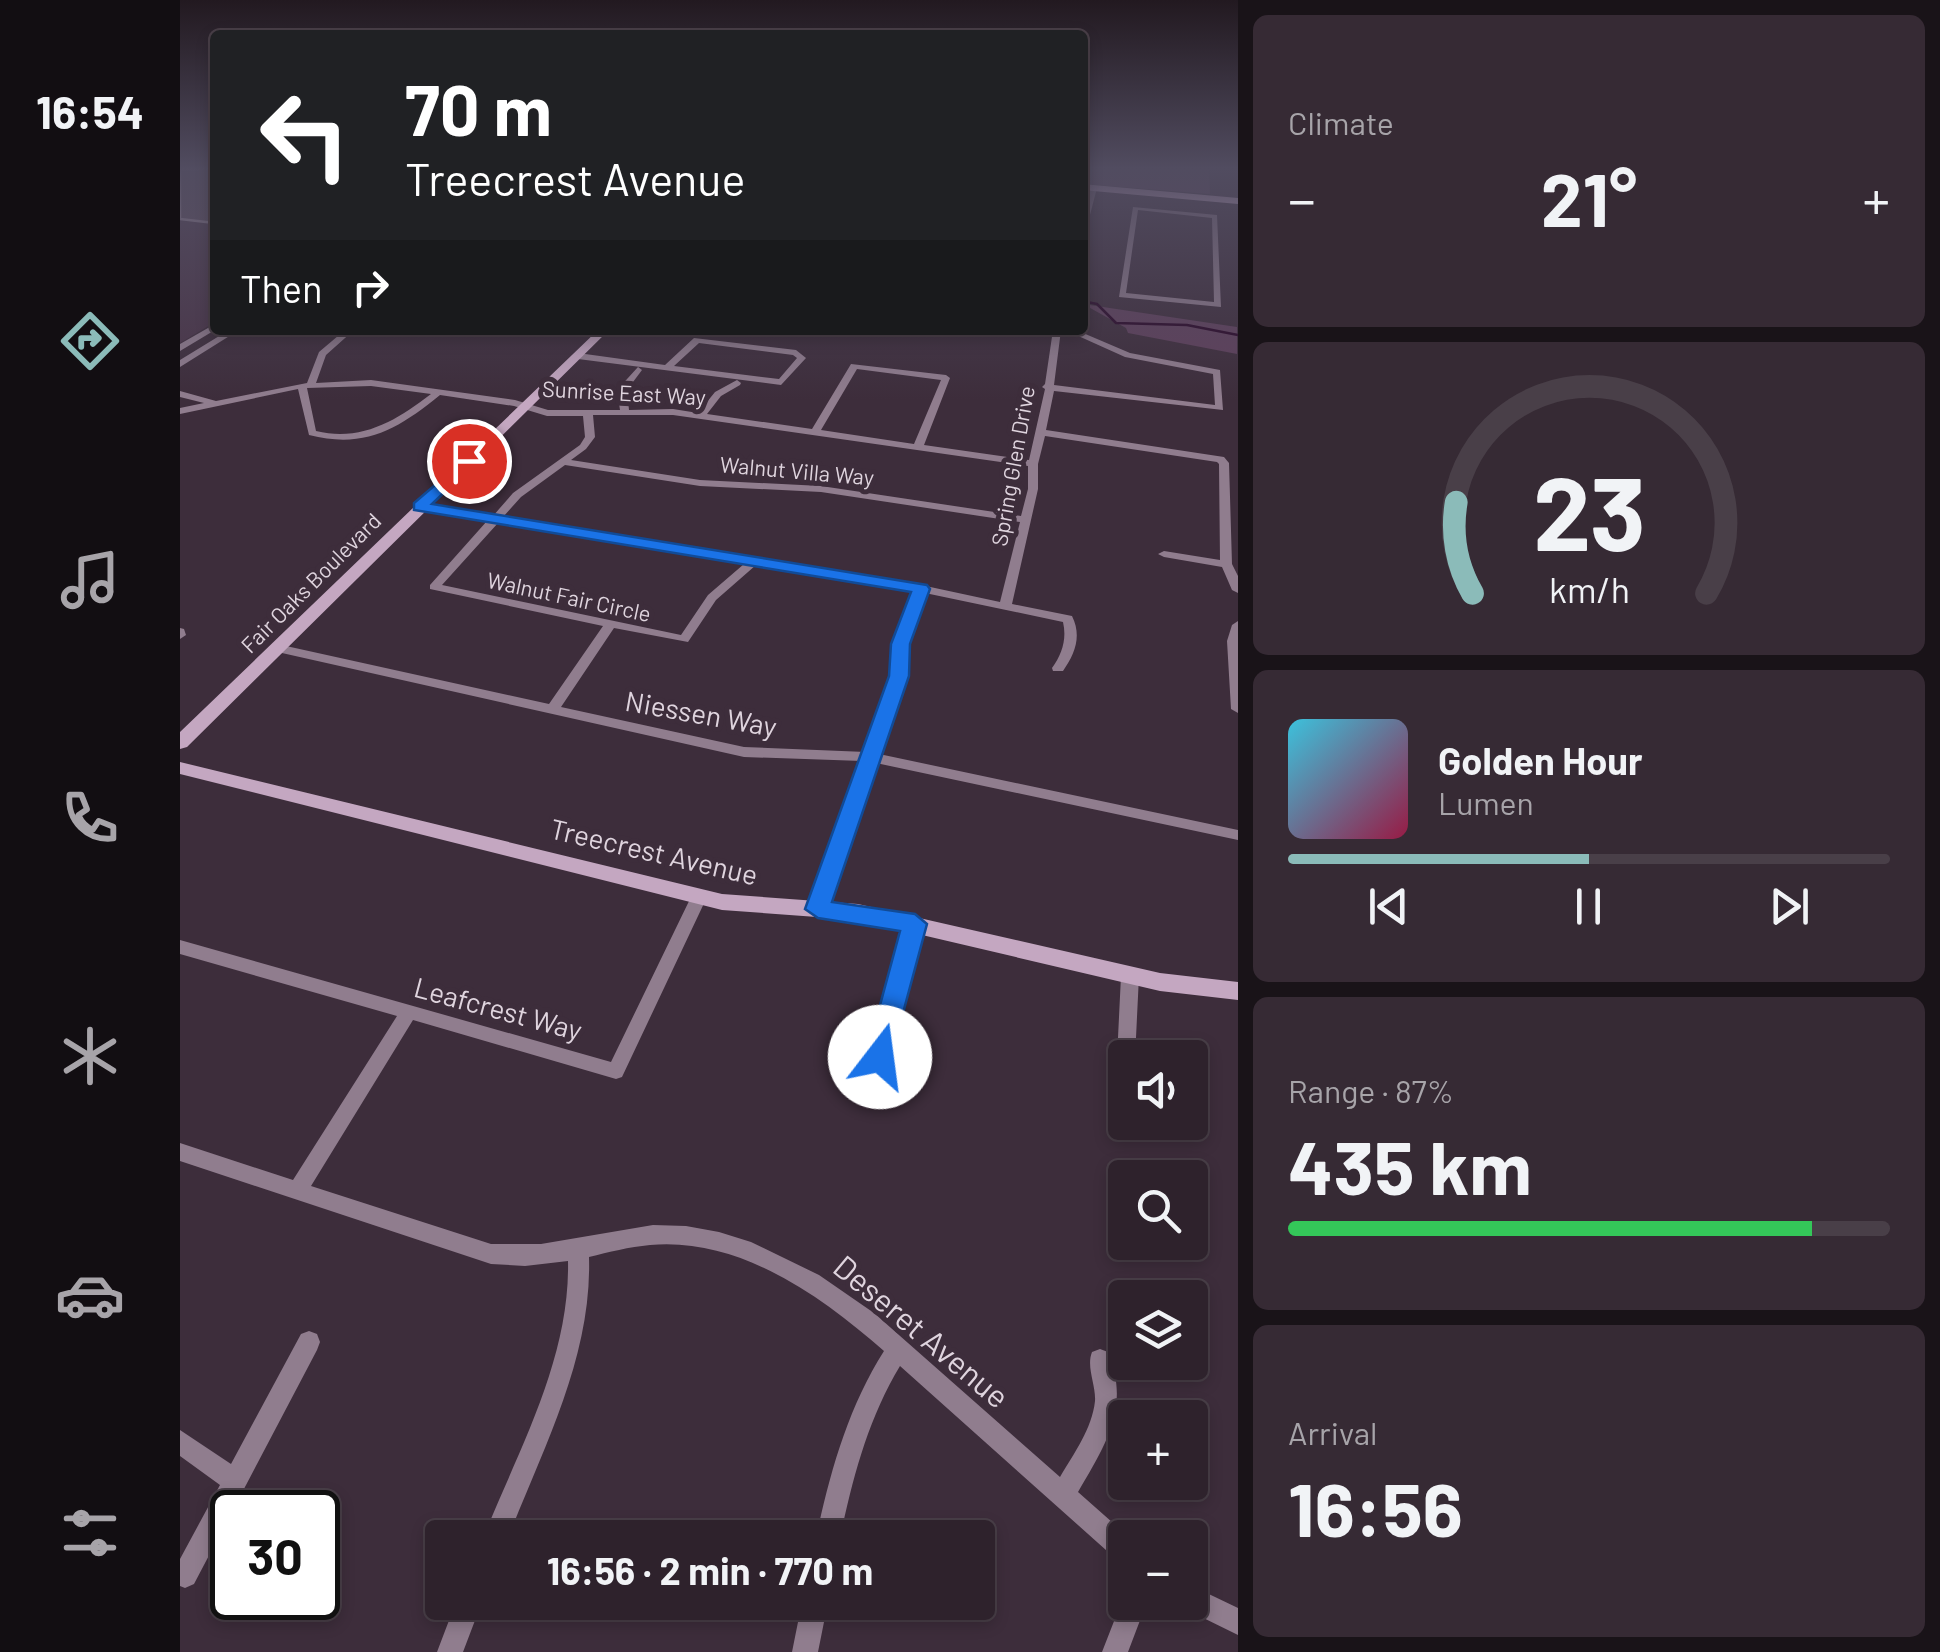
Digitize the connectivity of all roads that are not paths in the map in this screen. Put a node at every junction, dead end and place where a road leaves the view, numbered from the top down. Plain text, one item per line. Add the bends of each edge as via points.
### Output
1 (1129, 246) edge
2 (1216, 246) edge
3 (210, 329) edge
4 (227, 335) edge
5 (344, 335) edge
6 (599, 335) edge
7 (1057, 335) edge
8 (1081, 335) edge
9 (180, 348) edge
10 (578, 356) junction
11 (180, 364) edge
12 (666, 368) junction
13 (638, 370) dead end
14 (737, 382) dead end
15 (306, 386) junction
16 (1046, 388) junction
17 (439, 392) junction
18 (180, 394) edge
19 (214, 403) junction
20 (526, 407) junction
21 (180, 411) edge
22 (625, 412) junction
23 (588, 415) junction
24 (700, 416) junction
25 (815, 432) junction
26 (1040, 432) junction
27 (918, 447) junction
28 (564, 462) junction
29 (1033, 464) junction
30 (420, 507) junction
31 (496, 520) junction
32 (1026, 520) junction
33 (1164, 554) dead end
34 (753, 562) junction
35 (1226, 564) junction
36 (921, 589) junction
37 (1238, 590) edge
38 (1006, 608) junction
39 (608, 626) junction
40 (1238, 626) edge
41 (277, 648) junction
42 (1237, 665) edge
43 (1058, 668) dead end
44 (553, 709) junction
45 (1238, 709) edge
46 (180, 744) edge
47 (870, 757) junction
48 (180, 768) edge
49 (1238, 835) edge
50 (698, 897) junction
51 (818, 909) junction
52 (915, 924) junction
53 (180, 947) edge
54 (1130, 976) junction
55 (1238, 991) edge
56 (408, 1014) junction
57 (1127, 1040) edge
58 (880, 1057) dead end
59 (180, 1152) edge
60 (296, 1192) junction
61 (578, 1251) junction
62 (309, 1342) dead end
63 (898, 1350) junction
64 (1100, 1360) dead end
65 (180, 1442) edge
66 (235, 1481) junction
67 (1062, 1495) junction
68 (502, 1520) edge
69 (832, 1520) edge
70 (1108, 1535) edge
71 (185, 1575) dead end
72 (1208, 1607) edge
73 (462, 1620) edge
74 (811, 1620) edge
75 (1128, 1620) edge
76 (1238, 1622) edge
77 (450, 1652) edge
78 (805, 1652) edge
79 (1116, 1652) edge

1 - 2 street via 1122,295 1218,305
3 - 9 street
4 - 11 street
5 - 15 street via 322,354
6 - 10 main road, Fair Oaks Boulevard
7 - 16 street, Spring Glen Drive
8 - 16 street via 1128,355 1217,372 1220,408
10 - 12 street
10 - 20 main road, Fair Oaks Boulevard
12 - 12 street via 781,382 802,358 697,340
13 - 22 street via 622,390
14 - 24 street
15 - 17 street, Sunrise East Way via 372,383
15 - 17 street via 312,433 358,440 412,414
15 - 19 street, Sunrise East Way
16 - 26 street, Spring Glen Drive
17 - 20 street, Sunrise East Way
18 - 19 street, Sunrise East Way
19 - 21 street, Sunrise East Way
20 - 23 street, Sunrise East Way
20 - 30 main road, Fair Oaks Boulevard
22 - 23 street, Sunrise East Way
22 - 24 street, Sunrise East Way
23 - 28 street via 588,440
24 - 25 street, Sunrise East Way
25 - 27 street, Sunrise East Way
25 - 27 street via 854,366 946,378
26 - 29 street, Spring Glen Drive
26 - 35 street via 1220,458
27 - 29 street, Sunrise East Way
28 - 31 street via 528,484
28 - 32 street, Walnut Villa Way via 718,485 821,489
29 - 32 street, Spring Glen Drive
30 - 31 street
30 - 41 main road, Fair Oaks Boulevard
31 - 34 street
31 - 39 street, Walnut Fair Circle via 434,587
32 - 38 street, Spring Glen Drive
33 - 35 street
34 - 36 street
34 - 39 street, Walnut Fair Circle via 712,598 684,639
35 - 37 street
36 - 38 street
36 - 47 street
38 - 43 street via 1068,619 1068,654
39 - 44 street
40 - 42 street
41 - 44 street, Niessen Way
41 - 46 main road, Fair Oaks Boulevard
42 - 45 street
44 - 47 street, Niessen Way via 744,752
47 - 49 street, Niessen Way
47 - 51 street
48 - 50 main road, Treecrest Avenue
50 - 51 main road, Treecrest Avenue
50 - 56 street, Leafcrest Way via 616,1070
51 - 52 main road, Treecrest Avenue
52 - 54 main road, Treecrest Avenue
52 - 58 street
53 - 56 street, Leafcrest Way
54 - 55 main road, Treecrest Avenue
54 - 57 street
56 - 60 street
59 - 60 street, Deseret Avenue
60 - 61 street, Deseret Avenue via 492,1254 537,1258
61 - 63 street, Deseret Avenue via 650,1235 743,1249 836,1297
61 - 68 street via 579,1306 571,1342
62 - 66 street
63 - 67 street, Deseret Avenue
63 - 69 street via 854,1428
64 - 67 street via 1108,1410
65 - 66 street
66 - 71 street
67 - 70 street, Deseret Avenue
72 - 76 street
73 - 77 street
74 - 78 street
75 - 79 street

